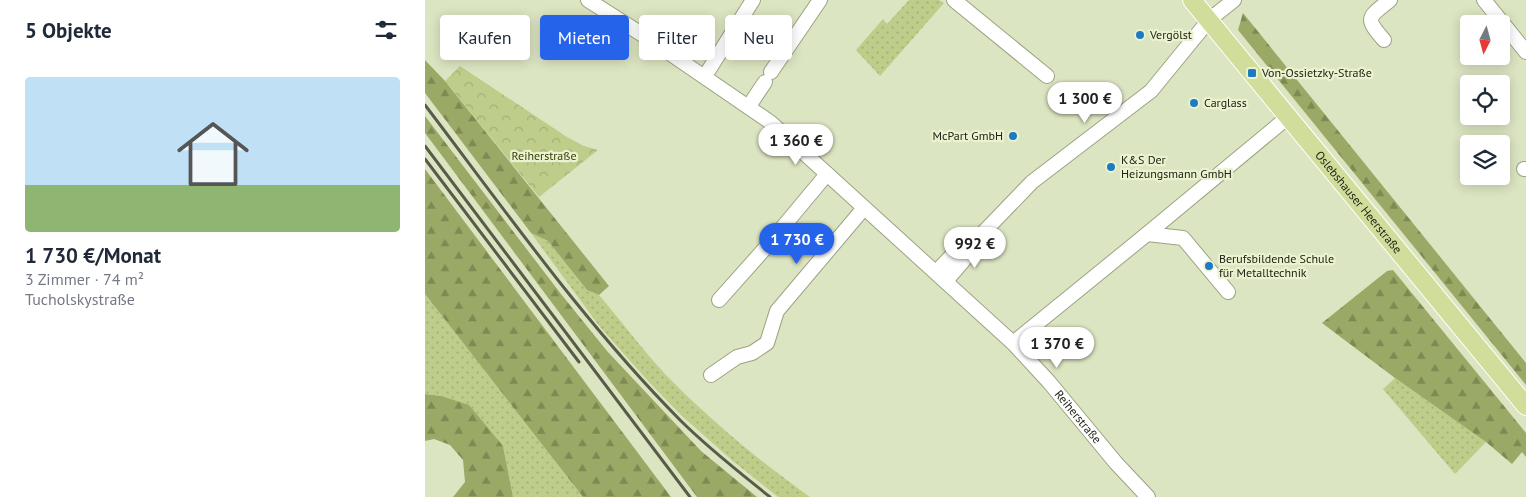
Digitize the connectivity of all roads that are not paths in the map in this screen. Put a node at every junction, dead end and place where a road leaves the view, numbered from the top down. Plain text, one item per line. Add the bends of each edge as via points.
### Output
1 (588, 0) edge
2 (753, 0) edge
3 (820, 0) edge
4 (954, 0) edge
5 (1192, 0) edge
6 (1234, 0) edge
7 (1390, 0) edge
8 (1484, 0) edge
9 (1209, 20) junction
10 (1384, 40) dead end
11 (1526, 52) edge
12 (705, 76) junction
13 (1047, 76) dead end
14 (749, 106) junction
15 (1288, 117) junction
16 (827, 174) junction
17 (864, 208) junction
18 (1147, 234) junction
19 (977, 240) junction
20 (936, 272) junction
21 (946, 281) junction
22 (1228, 292) dead end
23 (719, 300) dead end
24 (1013, 343) junction
25 (711, 375) dead end
26 (1526, 406) edge
27 (1148, 497) edge

1 - 12 street, Reiherstraße
2 - 12 street
3 - 14 street
4 - 13 street
5 - 9 main road, Oslebshauser Heerstraße
6 - 9 street
7 - 10 street via 1373,14 1371,20
8 - 11 street
9 - 15 main road, Oslebshauser Heerstraße
9 - 19 street via 1151,91 1033,182
12 - 14 street, Reiherstraße
14 - 16 street, Reiherstraße
15 - 18 street
15 - 26 main road, Oslebshauser Heerstraße
16 - 17 street, Reiherstraße
16 - 23 street via 782,228 781,238 768,245
17 - 20 street, Reiherstraße
17 - 25 street via 777,311 767,343 752,353 737,357
18 - 22 street via 1183,238
18 - 24 street
19 - 20 street via 962,245
19 - 21 street
20 - 21 street, Reiherstraße
21 - 24 street, Reiherstraße
24 - 27 street, Reiherstraße

